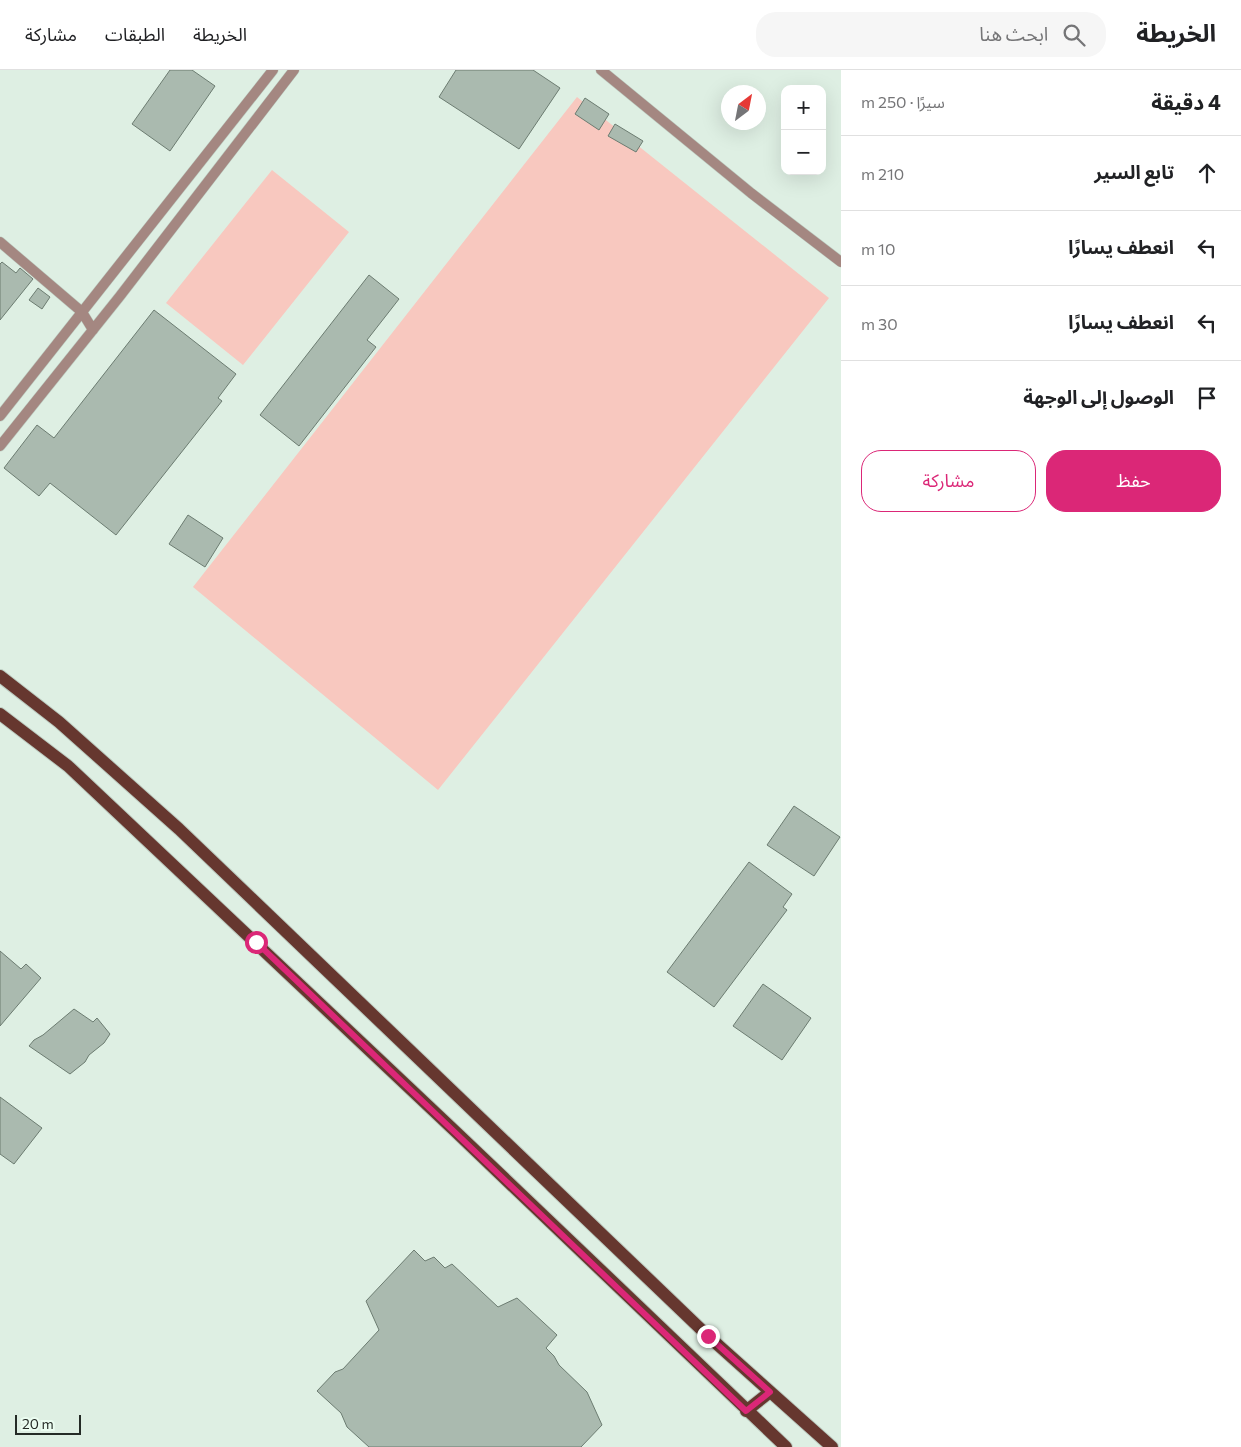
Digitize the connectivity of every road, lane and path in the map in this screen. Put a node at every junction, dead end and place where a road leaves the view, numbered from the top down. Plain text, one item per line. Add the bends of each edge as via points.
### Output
1 (273, 70) edge
2 (294, 70) edge
3 (601, 70) edge
4 (244, 107) junction
5 (257, 118) junction
6 (0, 242) edge
7 (841, 262) edge
8 (82, 312) junction
9 (92, 330) junction
10 (0, 416) edge
11 (0, 446) edge
12 (0, 676) edge
13 (0, 714) edge
14 (770, 1392) junction
15 (746, 1411) junction
16 (786, 1447) edge
17 (832, 1447) edge

1 - 4 street
2 - 5 street
3 - 7 street
4 - 5 street
4 - 8 street
5 - 9 street
6 - 8 street
8 - 9 street
8 - 10 street
9 - 11 street
12 - 14 main road via 58,722 179,829
13 - 15 main road via 83,780
14 - 15 main road
14 - 17 main road
15 - 16 main road

